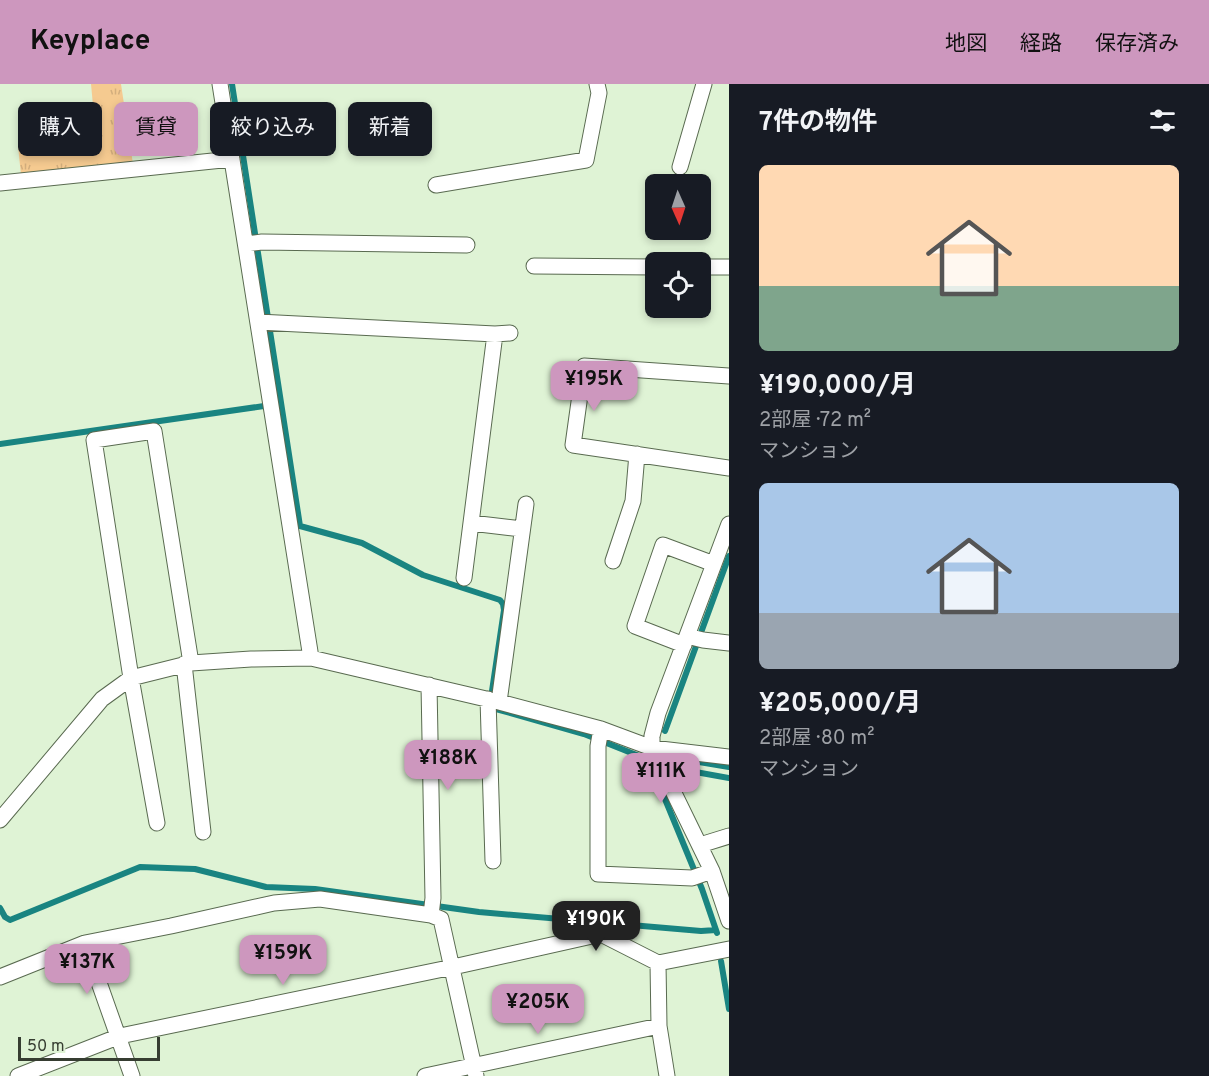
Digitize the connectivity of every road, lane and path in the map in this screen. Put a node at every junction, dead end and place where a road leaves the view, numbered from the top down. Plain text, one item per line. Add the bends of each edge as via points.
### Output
1 (220, 84) edge
2 (597, 84) edge
3 (704, 84) edge
4 (232, 159) junction
5 (680, 167) dead end
6 (0, 183) edge
7 (436, 185) dead end
8 (254, 243) junction
9 (467, 245) dead end
10 (534, 266) dead end
11 (645, 267) edge
12 (711, 267) edge
13 (729, 267) edge
14 (266, 321) junction
15 (729, 376) edge
16 (637, 454) junction
17 (729, 468) edge
18 (526, 504) dead end
19 (471, 524) junction
20 (729, 524) edge
21 (522, 529) junction
22 (614, 561) dead end
23 (714, 564) junction
24 (464, 578) dead end
25 (692, 640) junction
26 (729, 643) edge
27 (311, 658) junction
28 (187, 664) junction
29 (131, 678) junction
30 (429, 685) junction
31 (494, 701) junction
32 (599, 736) junction
33 (652, 748) junction
34 (729, 757) edge
35 (0, 820) edge
36 (157, 823) dead end
37 (203, 832) dead end
38 (729, 836) edge
39 (700, 845) junction
40 (493, 861) dead end
41 (702, 874) junction
42 (432, 907) junction
43 (729, 921) edge
44 (85, 943) junction
45 (729, 949) edge
46 (658, 963) junction
47 (453, 967) junction
48 (0, 977) edge
49 (659, 1026) junction
50 (120, 1036) junction
51 (475, 1071) edge
52 (18, 1076) edge
53 (132, 1076) edge
54 (425, 1076) edge
55 (667, 1076) edge

1 - 4 street
2 - 7 street via 599,93 586,160
3 - 5 street
4 - 6 street
4 - 8 street
8 - 9 street
8 - 14 street
10 - 11 street
12 - 13 street
14 - 19 street via 502,333
14 - 27 street
15 - 16 street via 584,366 573,445
16 - 17 street
16 - 22 street via 633,501
18 - 21 street
19 - 21 street
19 - 24 street
20 - 23 street
21 - 31 street
23 - 25 street
23 - 25 street via 663,545 634,626
25 - 26 street
25 - 33 street via 658,713
27 - 28 street
27 - 30 street
28 - 29 street
28 - 29 street via 154,431 94,440
28 - 37 street
29 - 35 street via 102,699
29 - 36 street
30 - 31 street
30 - 42 street
31 - 32 street
31 - 40 street
32 - 33 street
32 - 41 street via 598,874
33 - 34 street
33 - 39 street
38 - 39 street
39 - 41 street
41 - 43 street
42 - 44 street via 320,899 274,903
42 - 47 street via 441,919
44 - 48 street
44 - 50 street
45 - 46 street
46 - 47 street via 601,934
46 - 49 street
47 - 50 street
47 - 51 street
49 - 51 street
49 - 55 street
50 - 52 street
50 - 53 street
51 - 54 street

